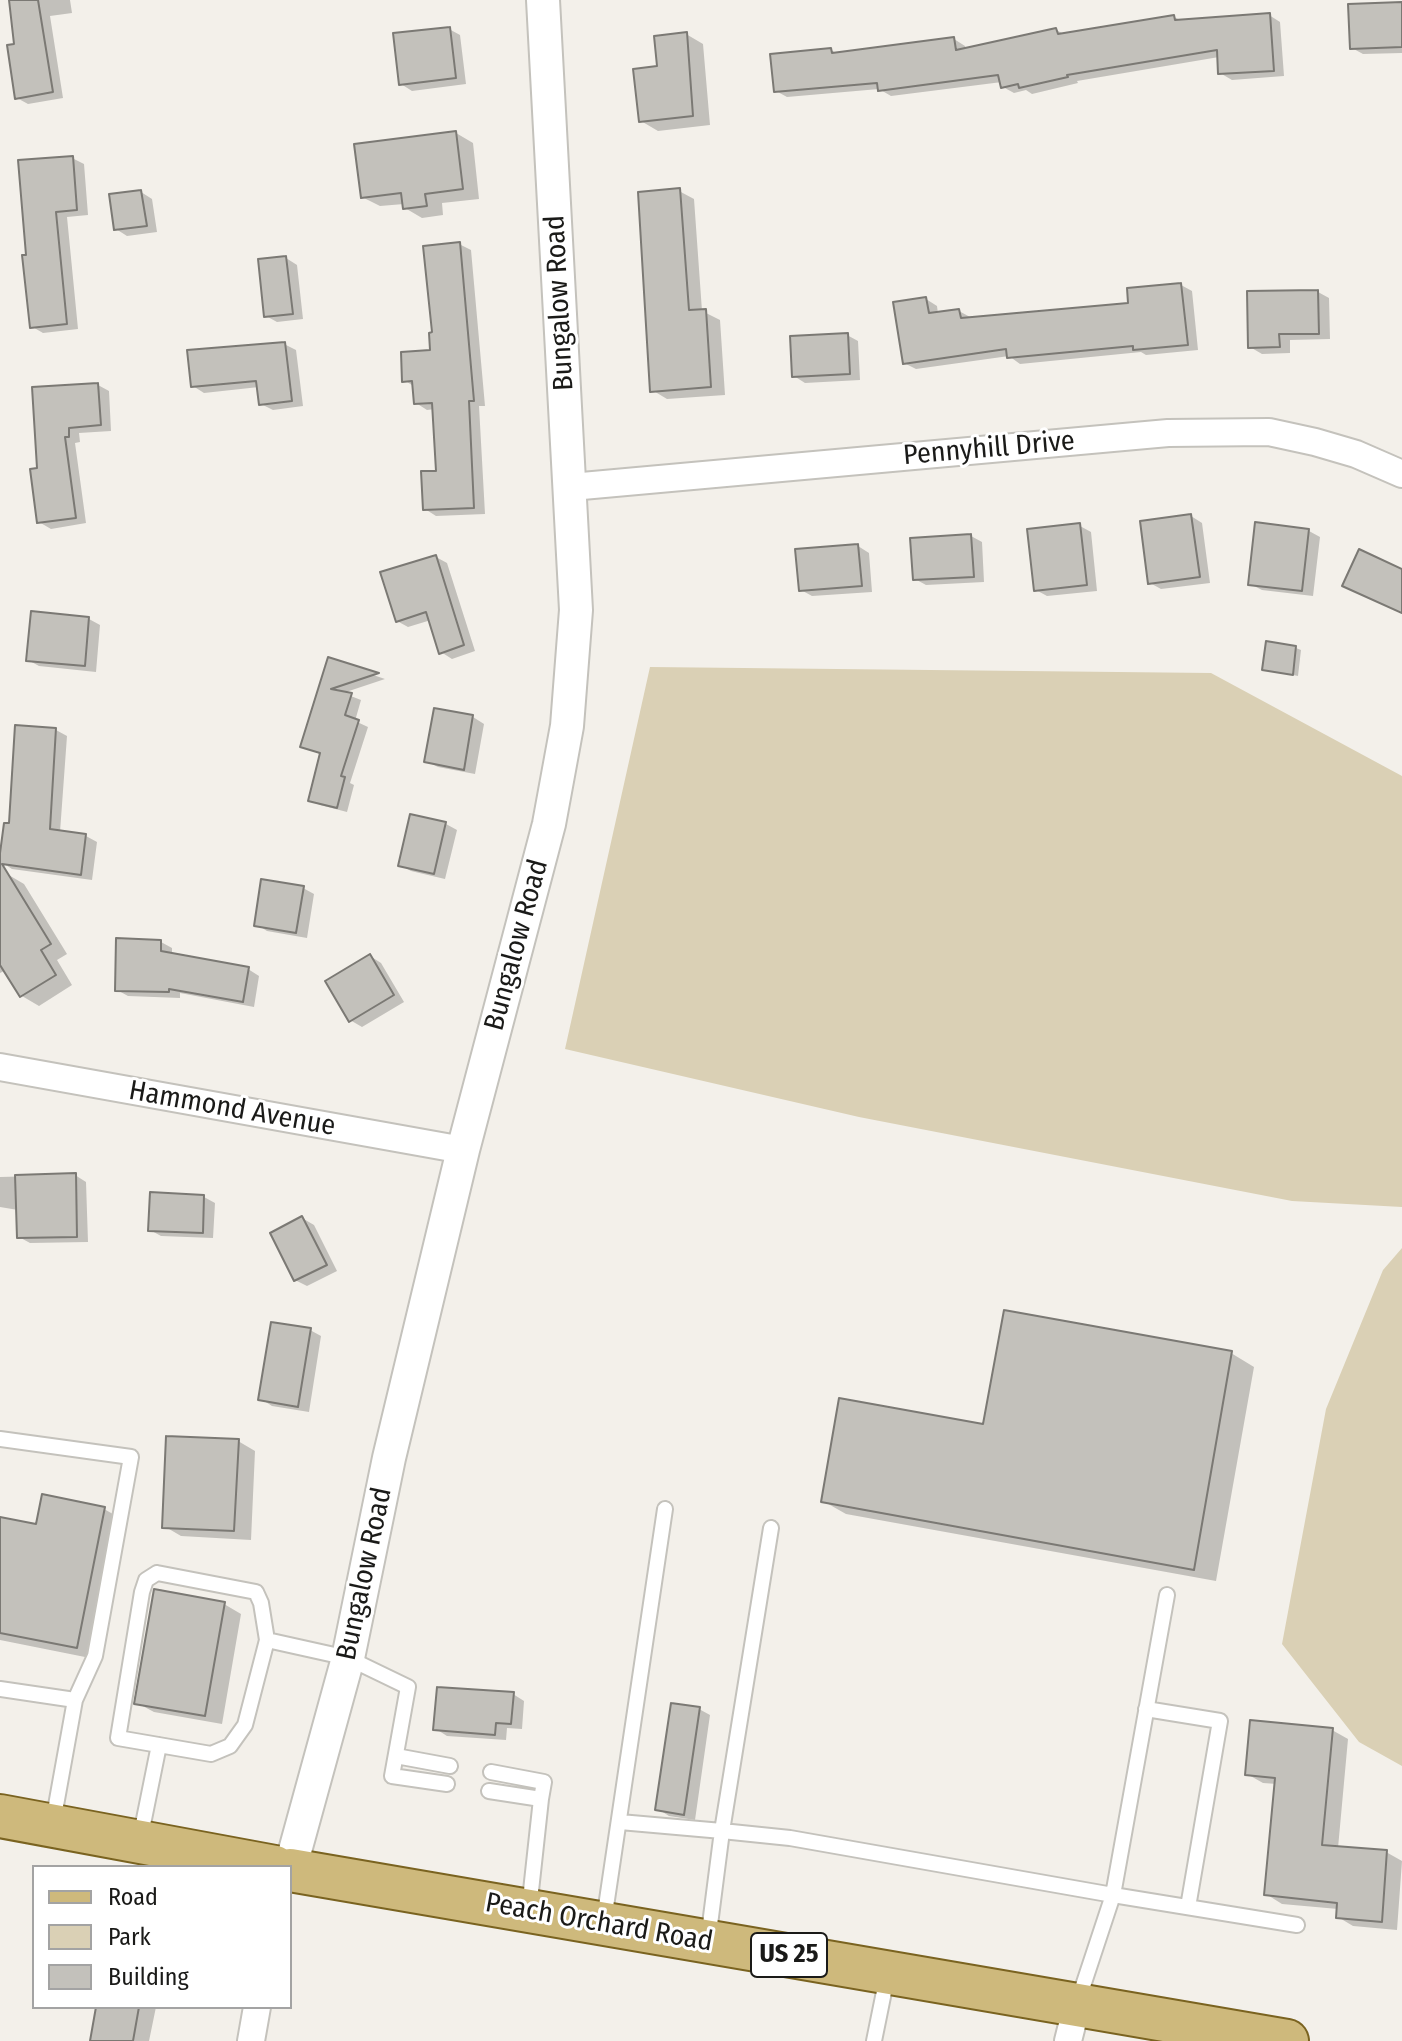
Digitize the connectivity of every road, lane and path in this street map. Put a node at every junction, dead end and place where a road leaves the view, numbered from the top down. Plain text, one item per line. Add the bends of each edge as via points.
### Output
1 (543, 0) edge
2 (1402, 474) edge
3 (571, 487) junction
4 (0, 1067) edge
5 (463, 1150) junction
6 (0, 1439) edge
7 (665, 1509) dead end
8 (771, 1528) dead end
9 (1167, 1595) dead end
10 (267, 1640) junction
11 (348, 1658) junction
12 (0, 1689) edge
13 (75, 1700) junction
14 (1146, 1709) junction
15 (159, 1745) junction
16 (396, 1756) junction
17 (450, 1766) dead end
18 (491, 1772) dead end
19 (447, 1784) dead end
20 (489, 1791) dead end
21 (541, 1799) junction
22 (0, 1816) edge
23 (620, 1822) junction
24 (52, 1826) junction
25 (722, 1831) junction
26 (140, 1842) junction
27 (264, 1865) edge
28 (291, 1865) edge
29 (292, 1869) edge
30 (1113, 1895) junction
31 (1188, 1907) junction
32 (529, 1911) junction
33 (604, 1924) junction
34 (1297, 1925) dead end
35 (708, 1941) junction
36 (888, 1972) junction
37 (257, 2009) edge
38 (1073, 2023) edge
39 (251, 2041) edge
40 (874, 2041) edge
41 (1287, 2041) edge

1 - 3 street, Bungalow Road
2 - 3 street, Pennyhill Drive via 1356,454 1269,432 1168,433
3 - 5 street, Bungalow Road via 576,610 567,726 549,824
4 - 5 street, Hammond Avenue
5 - 11 street, Bungalow Road via 389,1458
6 - 13 lane via 131,1457 95,1656
7 - 23 lane
8 - 25 lane
9 - 14 lane
10 - 11 lane
10 - 15 lane via 245,1725 230,1746 211,1754
10 - 15 lane via 256,1592 157,1573 146,1580 118,1738
11 - 16 lane via 408,1687
11 - 28 street, Bungalow Road
12 - 13 lane
13 - 24 lane
14 - 30 lane
14 - 31 lane via 1220,1721
15 - 26 lane
16 - 17 lane
16 - 19 lane via 392,1776
18 - 21 lane via 544,1782
20 - 21 lane
21 - 32 lane
22 - 24 main road
23 - 25 lane
23 - 33 lane
24 - 26 main road
25 - 30 lane via 790,1838
25 - 35 lane
26 - 27 main road
29 - 32 main road, Peach Orchard Road / US 25
30 - 31 lane
30 - 38 lane
31 - 34 lane
32 - 33 main road, Peach Orchard Road / US 25
33 - 35 main road, Peach Orchard Road / US 25
35 - 36 main road, Peach Orchard Road / US 25
36 - 38 main road, Peach Orchard Road / US 25
36 - 40 lane
37 - 39 street
38 - 41 main road, Peach Orchard Road / US 25

